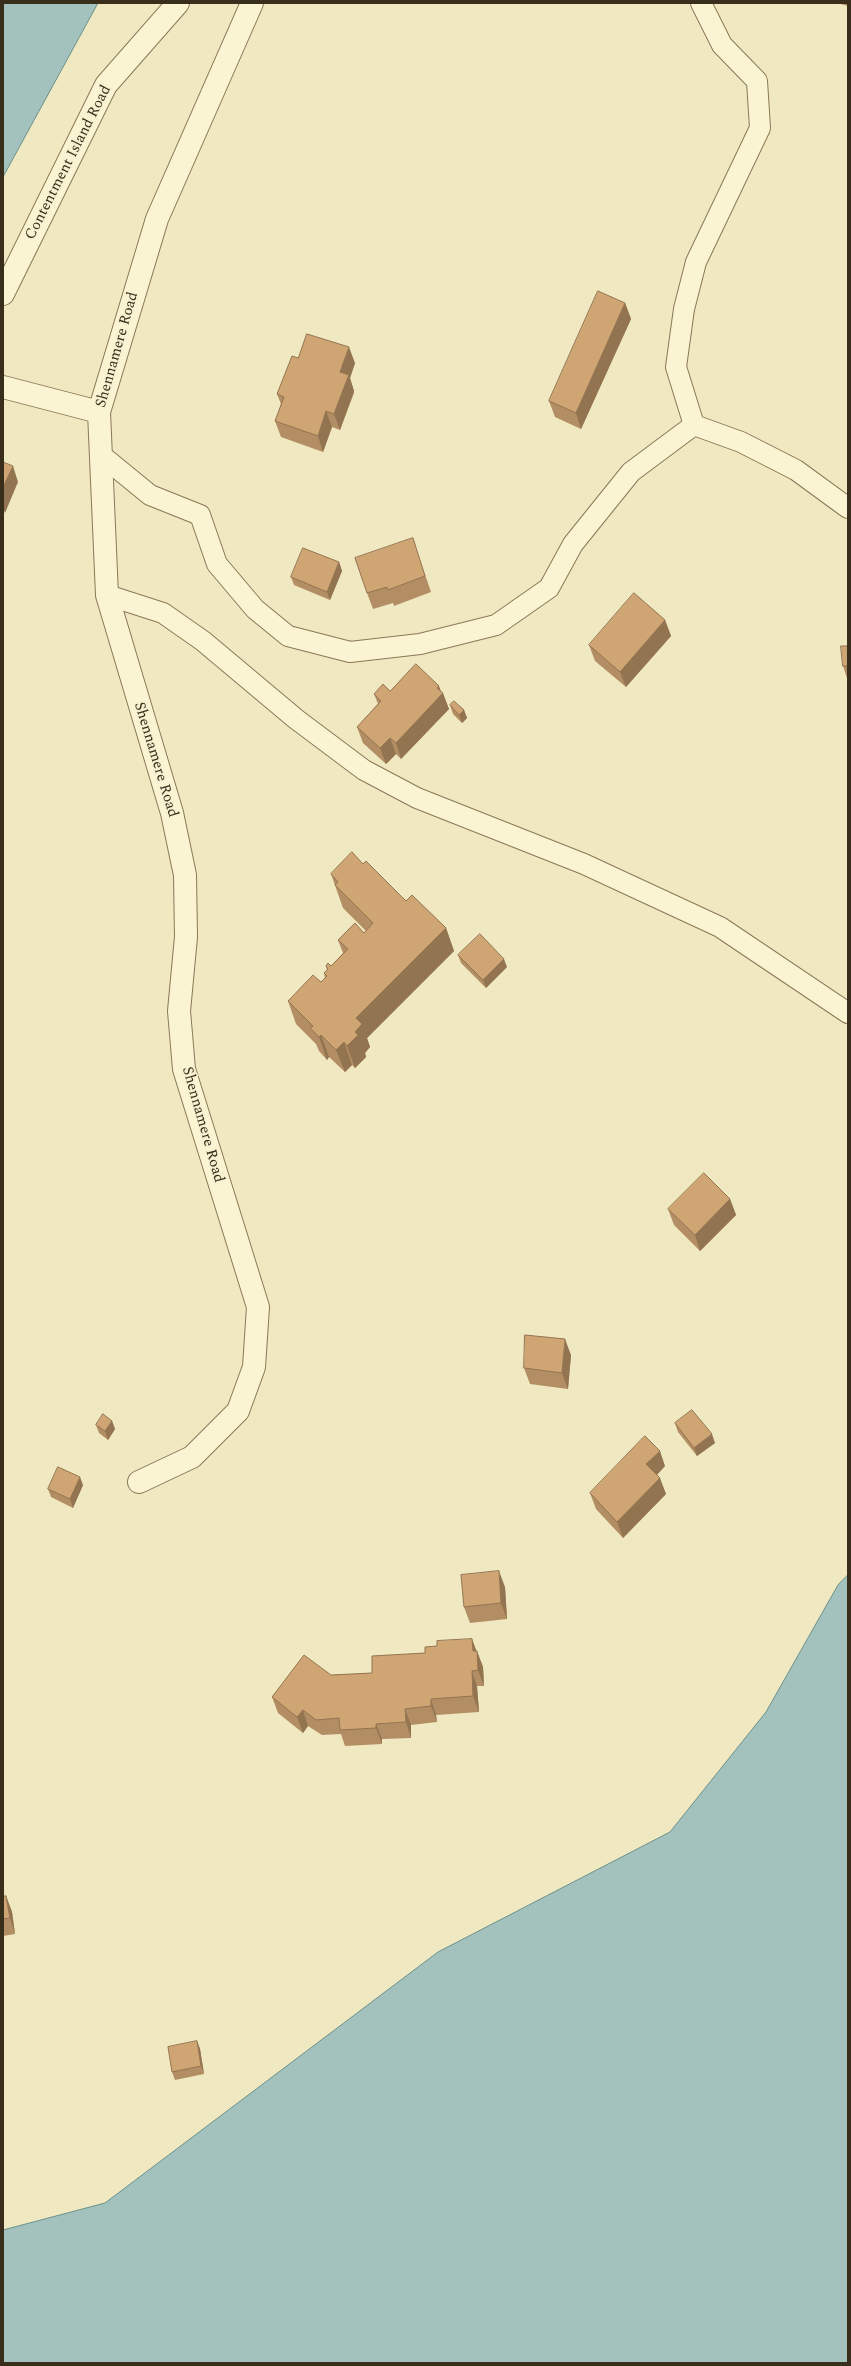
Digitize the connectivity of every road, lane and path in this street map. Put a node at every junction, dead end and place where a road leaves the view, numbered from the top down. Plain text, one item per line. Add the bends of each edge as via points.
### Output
1 (178, 3) edge
2 (252, 3) edge
3 (701, 3) edge
4 (3, 294) edge
5 (3, 387) edge
6 (99, 412) junction
7 (694, 425) junction
8 (101, 455) junction
9 (848, 508) edge
10 (107, 595) junction
11 (848, 1013) edge
12 (139, 1482) dead end

1 - 4 street, Contentment Island Road via 106,85
2 - 6 street, Shennamere Road via 157,219
3 - 7 lane via 722,45 757,81 760,128 696,262 684,308 676,367
5 - 6 street
6 - 8 street, Shennamere Road
7 - 8 lane via 631,472 573,544 549,588 496,625 420,644 350,652 288,636 255,609 217,564 200,515 150,495
7 - 9 lane via 741,442 796,470
8 - 10 street, Shennamere Road
10 - 11 lane via 162,613 203,641 296,719 364,770 417,798 584,864 720,927
10 - 12 street, Shennamere Road via 172,813 185,875 186,936 179,1011 184,1069 258,1307 254,1367 238,1411 192,1457

